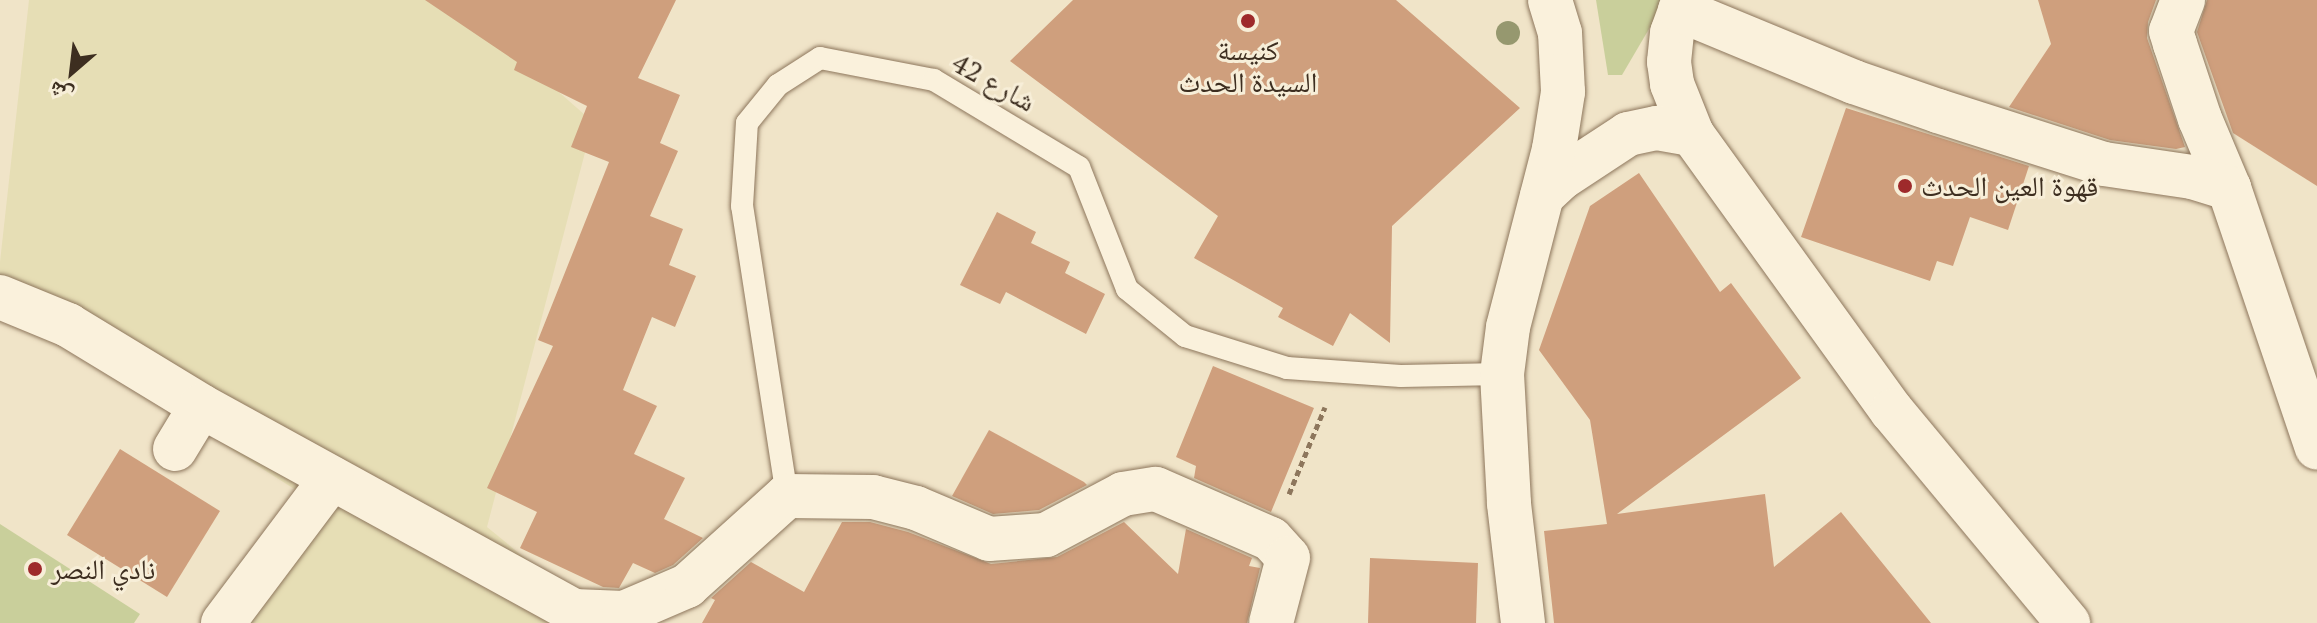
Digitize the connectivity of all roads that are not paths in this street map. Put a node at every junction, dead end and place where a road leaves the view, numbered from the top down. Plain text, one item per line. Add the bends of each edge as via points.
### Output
1 (1550, 0) edge
2 (2183, 0) edge
3 (1682, 5) edge
4 (1692, 134) junction
5 (2229, 188) junction
6 (1542, 196) junction
7 (0, 297) edge
8 (1502, 374) junction
9 (201, 406) junction
10 (2317, 448) edge
11 (175, 449) dead end
12 (332, 478) junction
13 (787, 496) junction
14 (577, 617) edge
15 (223, 623) edge
16 (1271, 623) edge
17 (1523, 623) edge
18 (2068, 623) edge

1 - 6 street via 1560,33 1563,92
2 - 5 street via 2171,31
3 - 4 street via 1669,62
3 - 5 street via 1854,82 1938,111 2104,164
4 - 6 street via 1657,128 1628,134
4 - 18 street via 1892,411
5 - 10 street
6 - 8 street via 1508,327
7 - 9 street via 68,325
8 - 13 lane, شارع 42 via 1401,376 1287,368 1185,336 1127,289 1079,167 934,80 820,58 778,85 747,123 742,206
8 - 17 street
9 - 11 street
9 - 12 street
12 - 14 street
12 - 15 street
13 - 14 street via 687,586 624,613
13 - 16 street via 873,497 916,508 989,539 1046,535 1123,494 1156,489 1271,539 1288,558

